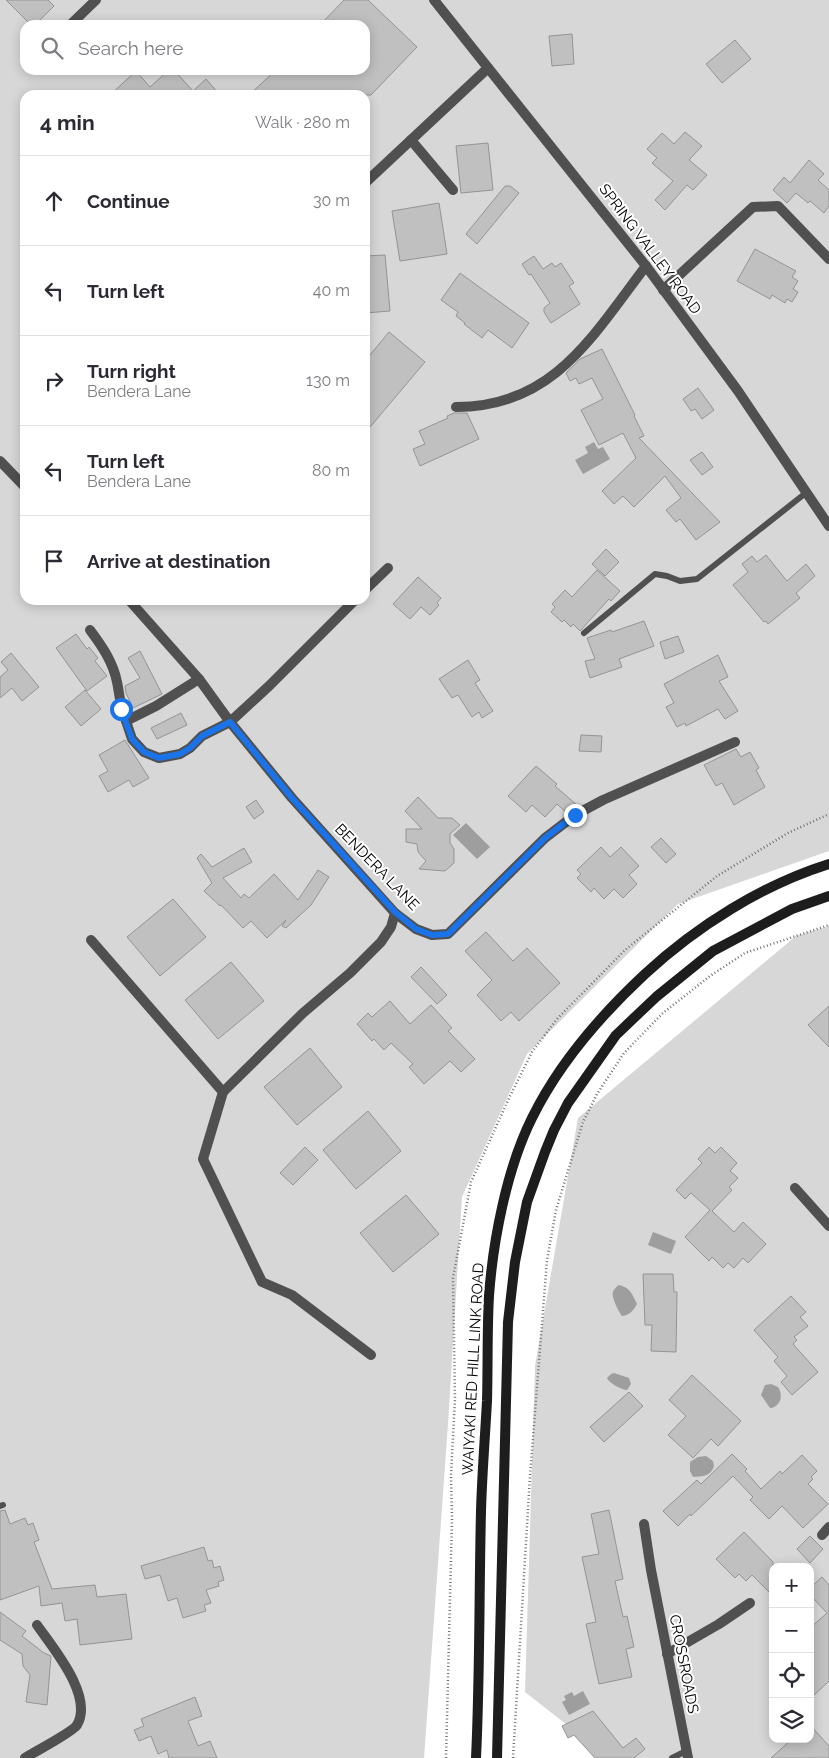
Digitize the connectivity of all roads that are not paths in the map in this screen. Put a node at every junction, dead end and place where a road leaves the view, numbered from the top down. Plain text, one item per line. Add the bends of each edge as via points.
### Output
1 (96, 0) edge
2 (434, 0) edge
3 (75, 20) edge
4 (488, 68) junction
5 (411, 140) junction
6 (370, 178) edge
7 (453, 190) dead end
8 (829, 259) edge
9 (646, 266) junction
10 (663, 290) junction
11 (456, 407) dead end
12 (0, 461) edge
13 (20, 482) edge
14 (807, 492) junction
15 (829, 526) edge
16 (388, 568) dead end
17 (370, 585) edge
18 (133, 605) edge
19 (350, 605) edge
20 (90, 630) dead end
21 (584, 633) dead end
22 (200, 679) junction
23 (126, 721) junction
24 (230, 722) junction
25 (735, 742) dead end
26 (829, 864) edge
27 (829, 896) edge
28 (395, 912) junction
29 (91, 940) dead end
30 (223, 1092) junction
31 (795, 1188) dead end
32 (829, 1226) edge
33 (371, 1355) dead end
34 (644, 1524) dead end
35 (750, 1603) dead end
36 (37, 1625) dead end
37 (667, 1654) junction
38 (687, 1755) edge
39 (25, 1758) edge
40 (476, 1758) edge
41 (497, 1758) edge
42 (672, 1758) edge

1 - 3 street
2 - 4 street, SPRING VALLEY ROAD
4 - 5 street
4 - 9 street, SPRING VALLEY ROAD
5 - 6 street
5 - 7 street
8 - 10 street via 778,206 753,207
9 - 10 street, SPRING VALLEY ROAD
9 - 11 street via 570,361 545,382 504,401
10 - 14 street, SPRING VALLEY ROAD
12 - 13 street
14 - 15 street, SPRING VALLEY ROAD
14 - 21 lane via 697,579 680,581 655,574
16 - 17 street
18 - 22 street, BENDERA LANE
19 - 24 street
20 - 23 street via 113,668
22 - 23 street
22 - 24 street, BENDERA LANE
23 - 24 street via 132,739 144,752 159,758 180,754 202,736
24 - 28 street, BENDERA LANE
25 - 28 street, BENDERA LANE via 575,815 545,838 448,934 432,935 416,929
26 - 40 main road, WAIYAKI RED HILL LINK ROAD via 758,895 694,934 628,990 590,1031 542,1100 512,1167 494,1252 490,1295 481,1509
27 - 41 main road via 792,909 713,951 656,997 616,1035 568,1103 544,1152 527,1202 508,1322
28 - 30 street via 391,927 381,942
29 - 30 street
30 - 33 street via 203,1159 262,1282 292,1295
31 - 32 street
34 - 37 street, CROSSROADS
35 - 37 street
36 - 39 street via 64,1664 80,1696 82,1712 76,1727
37 - 38 street, CROSSROADS
38 - 42 lane

